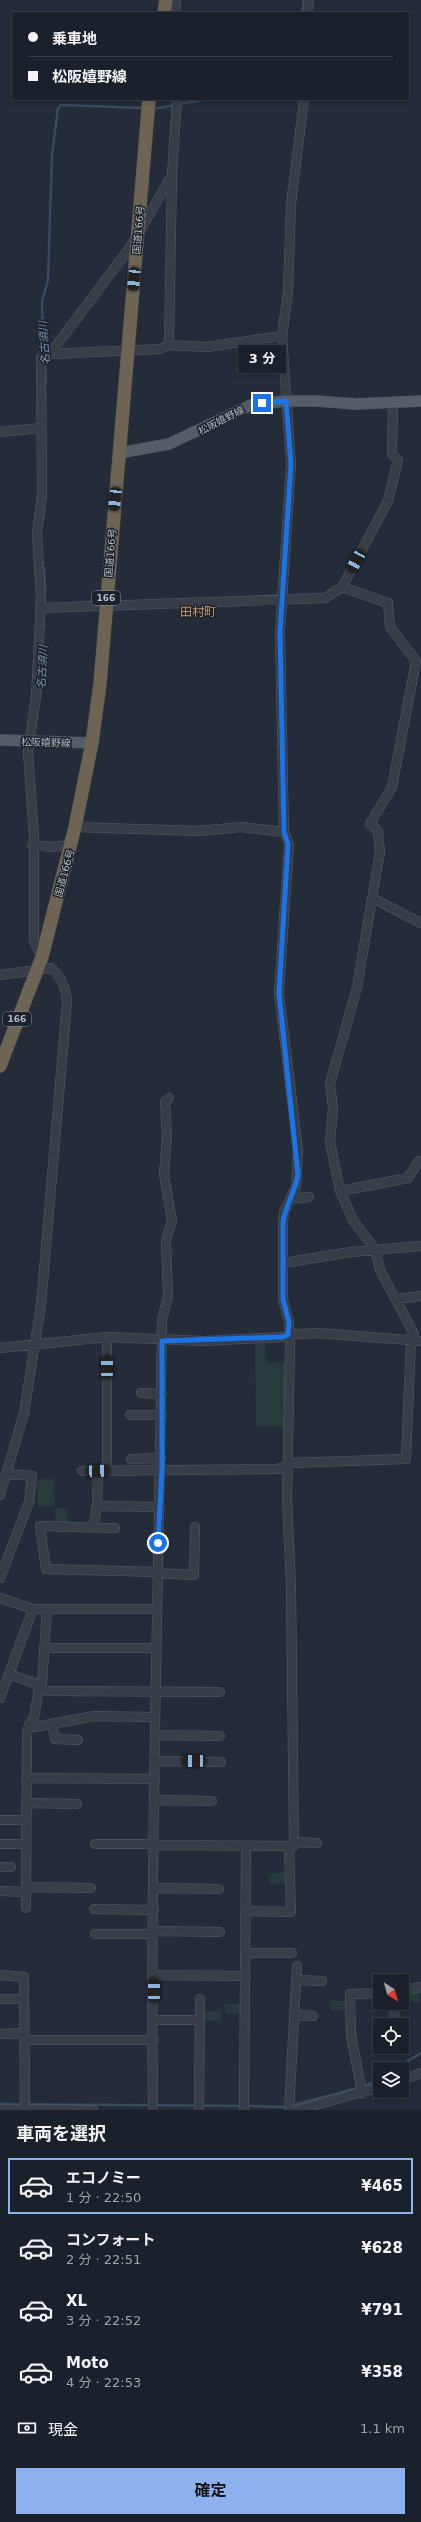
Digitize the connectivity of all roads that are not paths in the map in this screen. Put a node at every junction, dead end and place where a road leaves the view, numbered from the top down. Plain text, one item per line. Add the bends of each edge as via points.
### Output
1 (166, 0) edge
2 (176, 0) edge
3 (164, 12) edge
4 (176, 12) edge
5 (149, 100) edge
6 (178, 100) edge
7 (304, 100) edge
8 (172, 175) junction
9 (138, 235) junction
10 (282, 336) junction
11 (169, 345) junction
12 (126, 351) junction
13 (47, 355) junction
14 (286, 401) junction
15 (421, 401) edge
16 (393, 403) junction
17 (41, 428) junction
18 (0, 432) edge
19 (120, 453) junction
20 (342, 587) junction
21 (282, 599) junction
22 (105, 606) junction
23 (43, 608) junction
24 (419, 664) edge
25 (0, 740) edge
26 (29, 741) junction
27 (92, 743) junction
28 (76, 828) junction
29 (284, 832) junction
30 (35, 845) junction
31 (71, 845) junction
32 (372, 898) junction
33 (421, 923) edge
34 (42, 957) junction
35 (34, 972) junction
36 (0, 976) edge
37 (0, 1066) edge
38 (169, 1098) dead end
39 (420, 1160) edge
40 (340, 1191) junction
41 (309, 1197) dead end
42 (291, 1199) junction
43 (421, 1246) edge
44 (375, 1249) junction
45 (283, 1263) junction
46 (421, 1296) edge
47 (396, 1299) junction
48 (288, 1335) junction
49 (107, 1337) junction
50 (411, 1339) junction
51 (162, 1341) junction
52 (421, 1341) edge
53 (36, 1344) junction
54 (0, 1348) edge
55 (141, 1394) dead end
56 (162, 1394) junction
57 (130, 1415) dead end
58 (162, 1415) junction
59 (161, 1458) junction
60 (131, 1459) dead end
61 (288, 1464) junction
62 (107, 1470) junction
63 (162, 1470) junction
64 (82, 1471) dead end
65 (98, 1471) junction
66 (7, 1474) junction
67 (0, 1495) edge
68 (97, 1506) junction
69 (160, 1507) junction
70 (195, 1526) dead end
71 (92, 1527) junction
72 (115, 1528) dead end
73 (157, 1573) junction
74 (0, 1578) edge
75 (0, 1598) edge
76 (33, 1609) junction
77 (47, 1609) junction
78 (156, 1609) junction
79 (44, 1648) junction
80 (156, 1648) junction
81 (9, 1674) junction
82 (38, 1688) junction
83 (156, 1691) junction
84 (220, 1692) dead end
85 (0, 1698) edge
86 (155, 1717) junction
87 (52, 1724) junction
88 (29, 1725) junction
89 (155, 1735) junction
90 (220, 1736) dead end
91 (78, 1740) dead end
92 (155, 1761) junction
93 (221, 1762) dead end
94 (26, 1778) junction
95 (155, 1779) junction
96 (155, 1800) junction
97 (212, 1801) dead end
98 (26, 1803) junction
99 (77, 1804) dead end
100 (0, 1820) edge
101 (26, 1820) junction
102 (317, 1843) dead end
103 (0, 1844) edge
104 (26, 1844) junction
105 (95, 1844) dead end
106 (292, 1844) junction
107 (155, 1845) junction
108 (246, 1846) junction
109 (0, 1867) edge
110 (11, 1867) dead end
111 (91, 1888) dead end
112 (155, 1888) junction
113 (219, 1889) dead end
114 (26, 1890) junction
115 (0, 1891) edge
116 (26, 1908) dead end
117 (94, 1909) dead end
118 (154, 1910) junction
119 (246, 1911) junction
120 (220, 1932) dead end
121 (154, 1933) junction
122 (95, 1934) dead end
123 (246, 1953) junction
124 (292, 1953) dead end
125 (297, 1966) dead end
126 (0, 1975) edge
127 (154, 1975) junction
128 (246, 1976) junction
129 (296, 1980) junction
130 (322, 1981) dead end
131 (421, 1987) edge
132 (409, 1989) edge
133 (373, 1993) edge
134 (200, 1998) dead end
135 (0, 1999) edge
136 (24, 1999) junction
137 (294, 2015) junction
138 (313, 2016) dead end
139 (154, 2020) junction
140 (200, 2020) junction
141 (0, 2034) edge
142 (25, 2036) junction
143 (154, 2040) junction
144 (421, 2073) edge
145 (409, 2077) edge
146 (373, 2088) edge
147 (361, 2089) junction
148 (25, 2107) edge
149 (153, 2107) edge
150 (199, 2107) edge
151 (244, 2107) edge
152 (328, 2107) edge
153 (292, 2108) edge
154 (0, 2109) edge
155 (93, 2110) edge

1 - 3 highway
2 - 4 street
5 - 9 highway, 国道166号 / 166
6 - 8 street
7 - 10 street via 291,204 288,292
8 - 9 street
8 - 11 street
9 - 12 highway, 国道166号 / 166
9 - 13 street
10 - 11 street via 206,347
10 - 14 street
11 - 12 street via 160,349
12 - 13 street
12 - 19 highway, 国道166号 / 166
13 - 17 street
14 - 16 main road, 松阪嬉野線
14 - 19 main road, 松阪嬉野線 via 251,404 169,444
14 - 21 street via 291,464
15 - 16 main road, 松阪嬉野線
16 - 20 street via 392,454 398,460 388,501
17 - 18 street
17 - 23 street via 42,496 37,533
19 - 22 highway, 国道166号 / 166
20 - 21 street via 325,598
20 - 24 street via 388,603 390,627
21 - 22 street
21 - 29 street via 280,632
22 - 23 street
22 - 27 highway, 国道166号 / 166 via 100,684
23 - 26 street via 36,696
24 - 32 street via 392,788 370,824 378,830 380,852
25 - 26 main road, 松阪嬉野線
26 - 27 main road, 松阪嬉野線
26 - 30 street
27 - 28 highway, 国道166号 / 166
28 - 29 street via 199,831 241,827
28 - 31 highway, 国道166号 / 166
29 - 42 street via 288,844 279,993 298,1150 298,1175
30 - 31 street
30 - 34 street via 34,940
31 - 34 highway, 国道166号 / 166
32 - 33 street
32 - 40 street via 357,987 330,1084 333,1108 330,1142
34 - 35 highway, 国道166号 / 166
35 - 36 street
35 - 37 highway, 国道166号 / 166
35 - 53 street via 51,968 57,973 64,986 66,1002
38 - 51 street via 165,1102 167,1137 164,1174 172,1221 166,1239 168,1296 162,1320
39 - 40 street via 408,1178
40 - 44 street via 354,1222
41 - 42 street
42 - 45 street via 284,1212
43 - 44 street
44 - 45 street
44 - 47 street via 380,1270
45 - 48 street via 283,1299 289,1322
46 - 47 street
47 - 50 street via 414,1334
48 - 50 street via 318,1333 374,1339
48 - 51 street via 251,1339
48 - 61 street
49 - 51 street
49 - 53 street
49 - 62 street
50 - 52 street
50 - 61 street via 406,1459
51 - 56 street
53 - 54 street
53 - 66 street via 24,1412
55 - 56 street
56 - 58 street
57 - 58 street
58 - 59 street
59 - 60 street
59 - 63 street
61 - 63 street via 278,1469
61 - 106 street
62 - 63 street
62 - 65 street
63 - 69 street
64 - 65 street
65 - 68 street
66 - 67 street
66 - 74 street via 32,1476 29,1502
68 - 69 street
68 - 71 street
69 - 73 street
70 - 73 street via 194,1575
71 - 72 street
71 - 73 street via 40,1526 46,1570
73 - 78 street
75 - 76 street
76 - 77 street
76 - 81 street
77 - 78 street
77 - 79 street
78 - 80 street
79 - 80 street
79 - 82 street via 42,1684
80 - 83 street
81 - 82 street via 34,1683
81 - 85 street
82 - 83 street via 46,1691
82 - 88 street via 34,1717
83 - 84 street
83 - 86 street
86 - 87 street via 94,1716
86 - 89 street
87 - 88 street via 35,1727
87 - 91 street via 55,1739
88 - 94 street
89 - 90 street
89 - 92 street
92 - 93 street
92 - 95 street
94 - 95 street
94 - 98 street
95 - 96 street
96 - 97 street
96 - 107 street
98 - 99 street
98 - 101 street
100 - 101 street
101 - 104 street
102 - 106 street
103 - 104 street
104 - 114 street
105 - 107 street
106 - 108 street
106 - 119 street via 291,1912
107 - 108 street
107 - 112 street
108 - 119 street
109 - 110 street
111 - 114 street
112 - 113 street
112 - 118 street
114 - 115 street
114 - 116 street
117 - 118 street
118 - 121 street
119 - 123 street
120 - 121 street
121 - 122 street
121 - 127 street
123 - 124 street
123 - 128 street
125 - 129 street
126 - 136 street via 24,1977
127 - 128 street
127 - 139 street
128 - 151 street
129 - 130 street
129 - 137 street
131 - 132 street
133 - 147 street via 350,1994 351,2036
134 - 140 street
135 - 136 street
136 - 142 street
137 - 138 street
137 - 153 street
139 - 140 street
139 - 143 street
140 - 150 street
141 - 142 street
142 - 143 street
142 - 148 street
143 - 149 street
144 - 145 street
146 - 147 street
147 - 152 street
148 - 154 street
148 - 155 street
152 - 153 street

